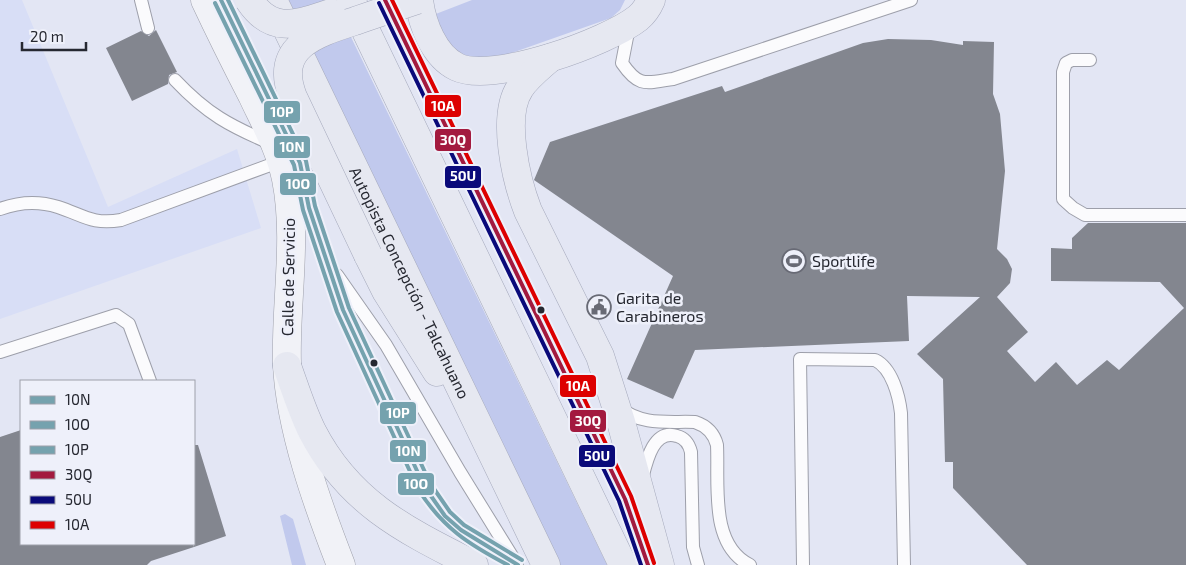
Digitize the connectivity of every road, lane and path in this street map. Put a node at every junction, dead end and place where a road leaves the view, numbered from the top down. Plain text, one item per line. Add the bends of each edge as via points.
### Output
1 (141, 0) edge
2 (205, 0) edge
3 (221, 0) edge
4 (248, 0) edge
5 (273, 0) edge
6 (351, 0) edge
7 (370, 0) edge
8 (385, 0) edge
9 (418, 0) edge
10 (651, 0) edge
11 (911, 0) edge
12 (636, 12) edge
13 (148, 28) dead end
14 (550, 58) junction
15 (1090, 60) dead end
16 (175, 80) dead end
17 (278, 154) junction
18 (0, 208) edge
19 (1186, 215) edge
20 (325, 253) junction
21 (0, 352) edge
22 (287, 366) junction
23 (150, 380) edge
24 (616, 404) junction
25 (479, 425) junction
26 (639, 489) junction
27 (518, 564) edge
28 (342, 565) edge
29 (474, 565) edge
30 (546, 565) edge
31 (623, 565) edge
32 (648, 565) edge
33 (660, 565) edge
34 (698, 565) edge
35 (750, 565) edge
36 (803, 565) edge
37 (904, 565) edge

1 - 13 lane
2 - 17 street, Calle de Servicio
3 - 20 lane via 300,163 309,208
4 - 7 main road, bridge via 269,21 290,24
5 - 25 main road, Autopista Concepción - Talcahuano
6 - 31 main road
8 - 32 lane via 625,499
9 - 14 main road via 436,48 458,67 475,71 494,70
9 - 25 main road, bridge via 309,38 295,51 288,70 290,88 386,291 427,357
10 - 12 main road via 643,14
11 - 12 lane via 673,79 645,83 635,80 622,63
12 - 14 main road via 596,40
14 - 24 main road via 519,88 512,104 511,128 520,188 528,211 588,330
15 - 19 lane via 1072,60 1066,63 1063,72 1064,199 1085,215
16 - 17 lane via 193,99 227,125
17 - 18 lane via 121,220 108,222 81,218 45,204 27,203
17 - 22 street, Calle de Servicio via 286,179 290,216
20 - 27 lane via 346,290 386,345 468,486
20 - 27 lane via 344,310 424,486 440,511 469,537
21 - 23 lane via 116,315 129,324
22 - 28 street, Calle de Servicio via 308,468
22 - 29 main road via 312,431 339,474 366,502 390,519
24 - 26 main road
24 - 35 lane via 640,419 696,422 713,433 717,445 723,536 736,555
25 - 30 main road, Autopista Concepción - Talcahuano
26 - 33 main road
26 - 34 lane via 654,445 666,435 685,440 692,452 693,547
36 - 37 lane via 800,359 875,360 882,364 897,390 901,413

